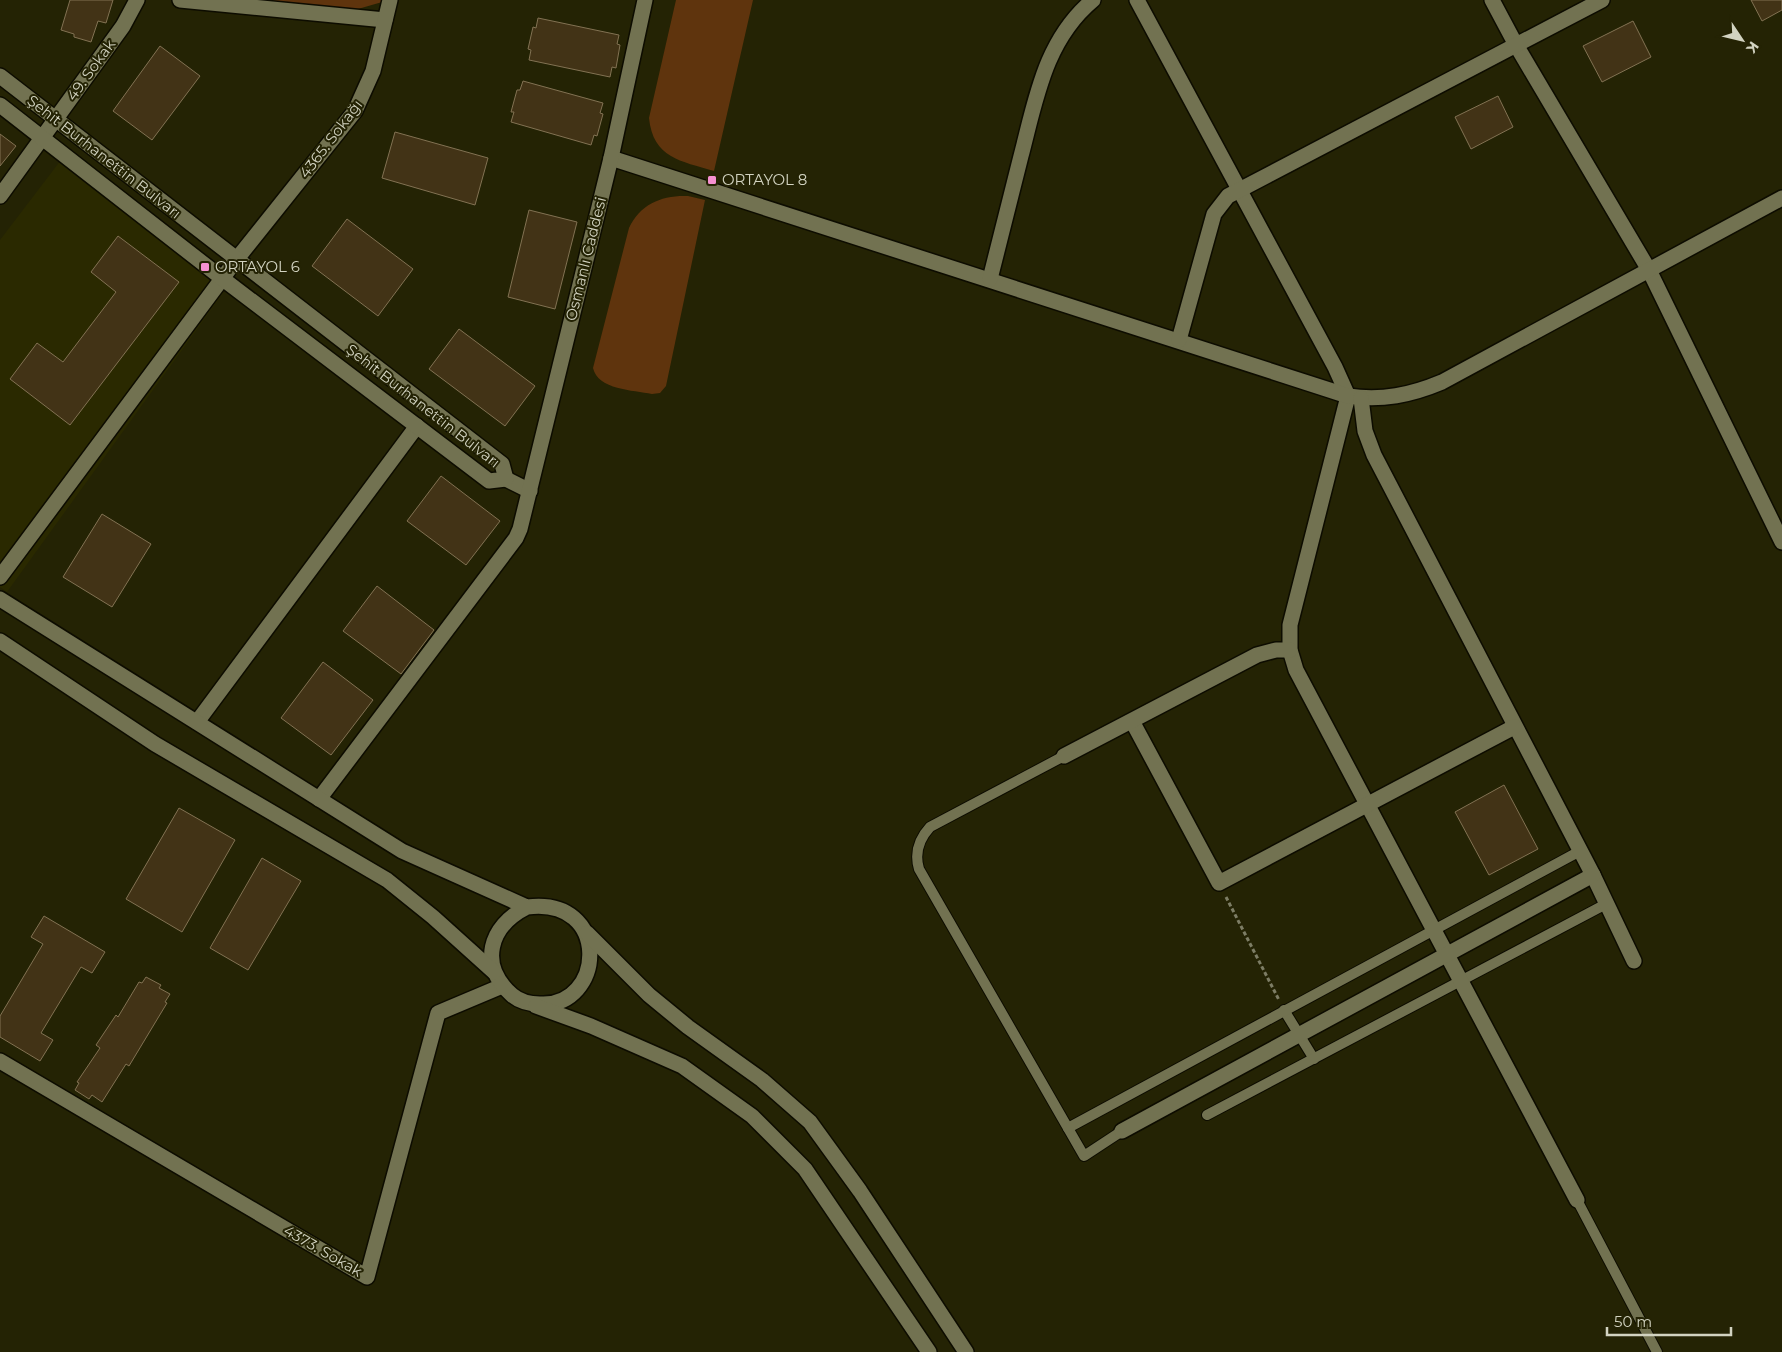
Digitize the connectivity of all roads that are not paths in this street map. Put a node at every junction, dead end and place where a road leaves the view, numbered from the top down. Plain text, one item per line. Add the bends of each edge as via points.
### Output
1 (137, 0) edge
2 (180, 0) edge
3 (390, 0) edge
4 (645, 0) edge
5 (1137, 0) edge
6 (1492, 0) edge
7 (1602, 0) edge
8 (1087, 2) edge
9 (385, 20) junction
10 (1516, 45) junction
11 (0, 76) edge
12 (0, 105) edge
13 (57, 119) junction
14 (42, 138) junction
15 (611, 158) junction
16 (1240, 190) junction
17 (0, 196) edge
18 (1782, 198) edge
19 (236, 260) junction
20 (1649, 270) junction
21 (223, 279) junction
22 (990, 279) junction
23 (1179, 340) junction
24 (1355, 397) junction
25 (417, 426) junction
26 (506, 479) junction
27 (530, 491) junction
28 (1782, 542) edge
29 (0, 576) edge
30 (0, 599) edge
31 (0, 642) edge
32 (1290, 650) junction
33 (1132, 721) junction
34 (197, 722) junction
35 (1514, 727) junction
36 (1064, 756) joint
37 (319, 799) junction
38 (1366, 804) junction
39 (1580, 851) junction
40 (1593, 875) junction
41 (1606, 904) junction
42 (527, 907) junction
43 (584, 930) junction
44 (1433, 930) junction
45 (1446, 954) junction
46 (1634, 961) dead end
47 (494, 972) junction
48 (1460, 981) junction
49 (502, 986) junction
50 (530, 1004) junction
51 (1284, 1010) junction
52 (1299, 1035) junction
53 (1314, 1059) junction
54 (0, 1061) edge
55 (1207, 1115) dead end
56 (1068, 1128) junction
57 (1122, 1131) joint
58 (1577, 1200) joint
59 (929, 1352) edge
60 (966, 1352) edge
61 (1657, 1352) edge

1 - 13 street, 49. Sokak via 123,26
2 - 9 street
3 - 9 street, 4365. Sokağı
4 - 15 street, Osmanlı Caddesi
5 - 16 street
6 - 10 street
7 - 10 street
8 - 22 street via 1060,38 1042,74
9 - 19 street, 4365. Sokağı via 373,71 355,111
10 - 16 street
10 - 20 street
11 - 13 street, Şehit Burhanettin Bulvarı
12 - 14 street, Şehit Burhanettin Bulvarı
13 - 14 street, 49. Sokak
13 - 19 street, Şehit Burhanettin Bulvarı
14 - 17 street, 49. Sokak
14 - 21 street, Şehit Burhanettin Bulvarı
15 - 22 street
15 - 27 street, Osmanlı Caddesi
16 - 23 street via 1228,196 1214,214
16 - 24 street via 1343,382
18 - 20 street
19 - 21 street, 4365. Sokağı
19 - 26 street, Şehit Burhanettin Bulvarı via 502,464
20 - 24 street via 1442,382 1400,396
20 - 28 street
21 - 25 street, Şehit Burhanettin Bulvarı
21 - 29 street, 4365. Sokağı
22 - 23 street
23 - 24 street
24 - 32 street via 1292,612
24 - 35 street via 1371,449
25 - 26 street, Şehit Burhanettin Bulvarı via 489,481
25 - 34 street
26 - 27 street
27 - 37 street, Osmanlı Caddesi via 516,538
30 - 34 street
31 - 47 street via 155,744 387,880 433,916
32 - 33 street via 1257,655
32 - 38 street via 1300,680
33 - 36 street
33 - 38 street via 1219,883
34 - 37 street
35 - 38 street
35 - 39 street
36 - 56 lane via 930,827 920,841 917,856 919,869
37 - 42 street via 402,851
38 - 44 street
39 - 40 street
39 - 44 lane
40 - 41 street
40 - 45 street
41 - 46 street
41 - 48 lane
42 - 43 street via 543,905 559,909 574,917
42 - 47 street via 513,914 501,926 491,956
43 - 50 street via 590,945 590,962 586,977 576,991 546,1005
43 - 60 street via 649,995 762,1080 810,1122 860,1191
44 - 45 street
44 - 51 lane
45 - 48 street
45 - 52 street
47 - 49 street
48 - 53 lane
48 - 58 street
49 - 50 street via 514,997
49 - 54 street, 4373. Sokak via 438,1013 367,1277
50 - 59 street via 591,1026 682,1066 752,1116 805,1169
51 - 52 lane
51 - 56 lane
52 - 53 lane
52 - 57 street
53 - 55 lane
56 - 57 lane via 1084,1156
58 - 61 lane

